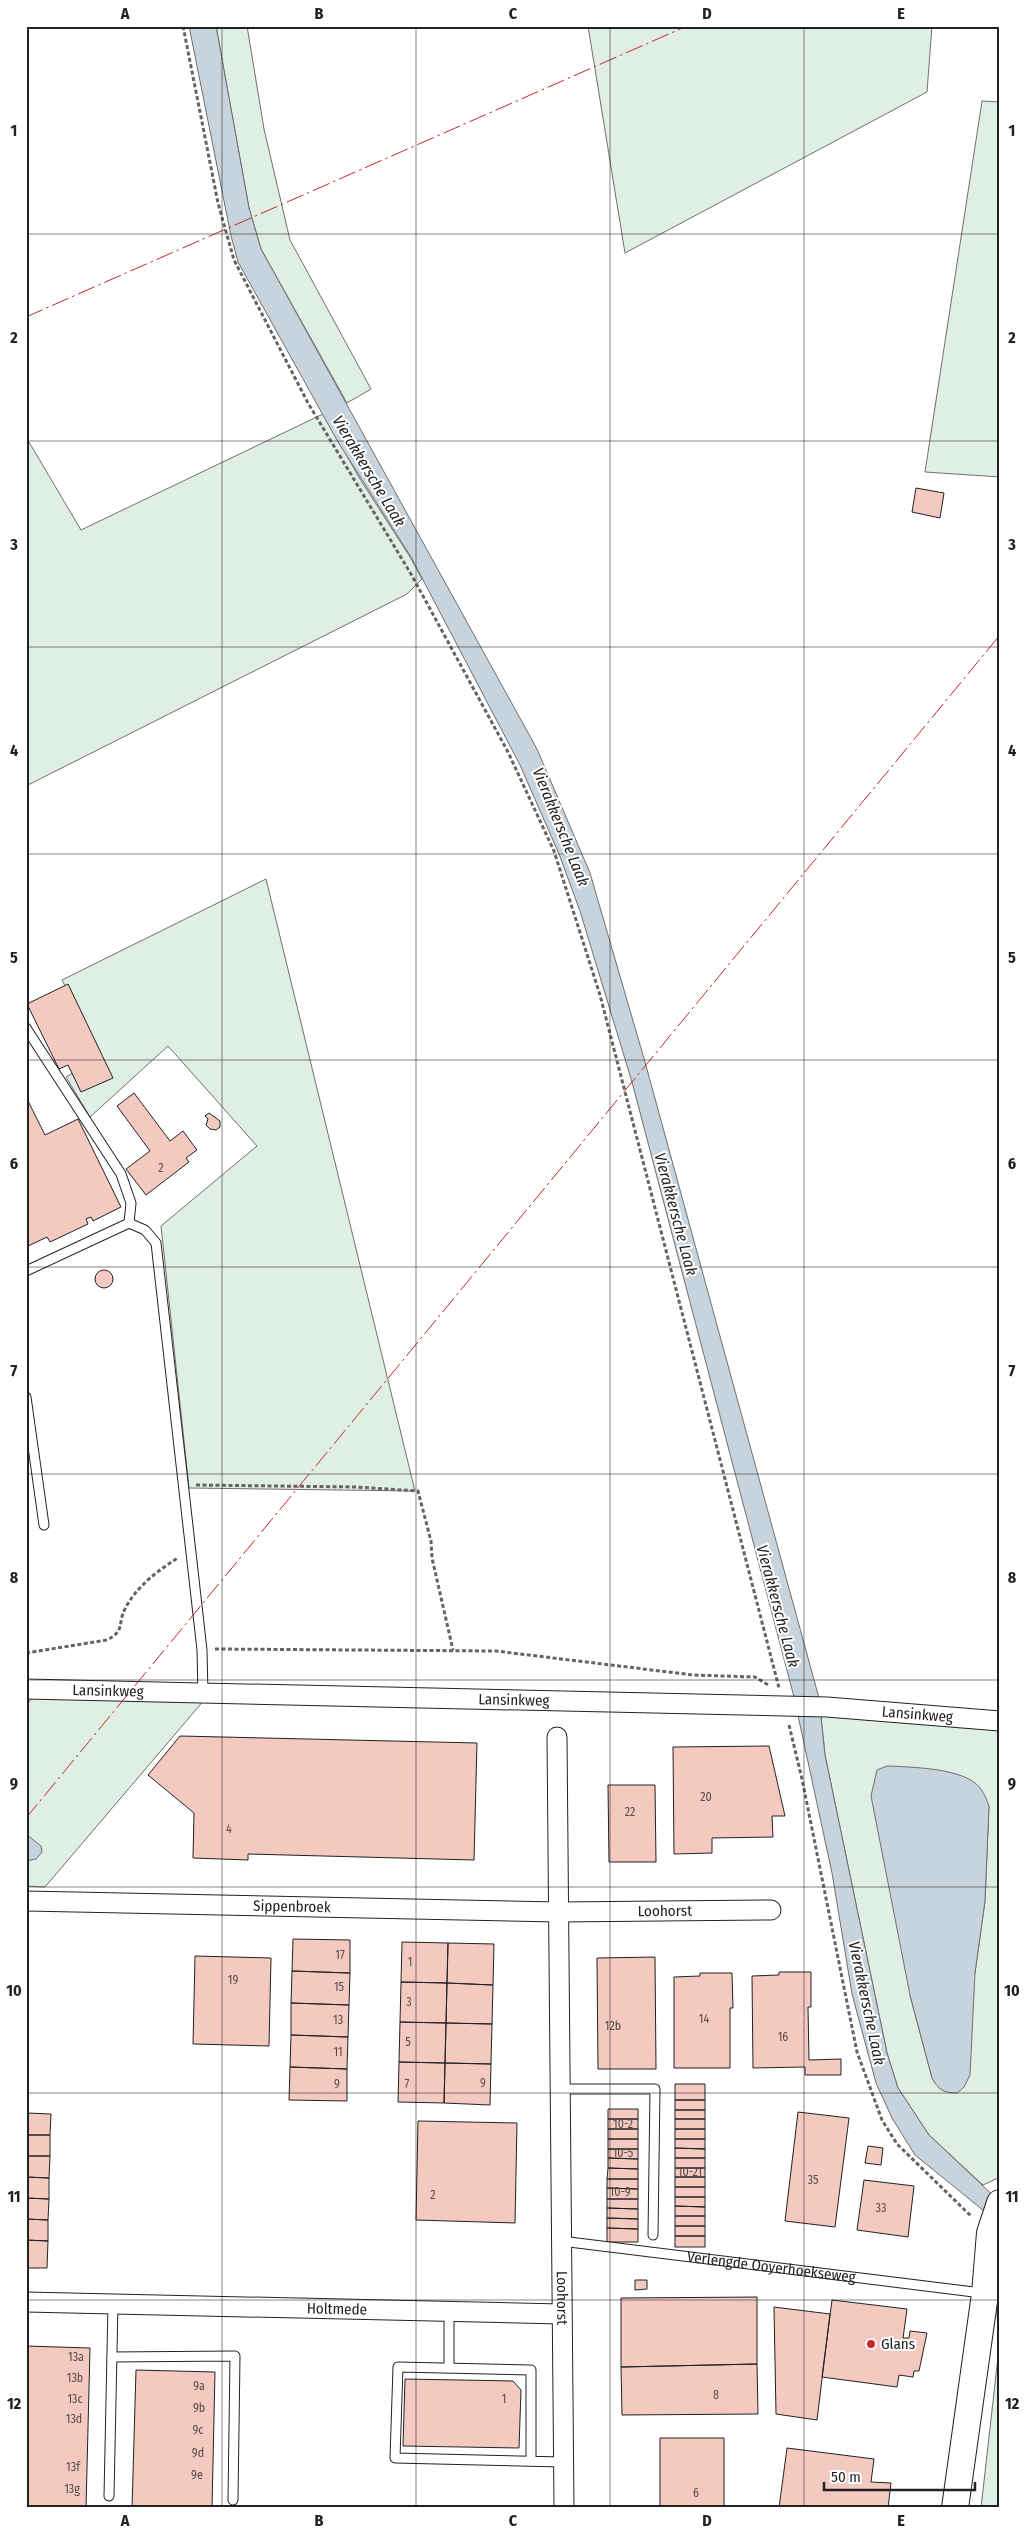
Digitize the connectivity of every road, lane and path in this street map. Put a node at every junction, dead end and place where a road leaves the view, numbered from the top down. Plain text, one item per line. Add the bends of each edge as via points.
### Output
1 (182, 26) edge
2 (26, 1028) edge
3 (129, 1223) junction
4 (26, 1271) edge
5 (26, 1397) edge
6 (183, 1485) junction
7 (44, 1525) dead end
8 (182, 1556) dead end
9 (202, 1650) junction
10 (454, 1651) junction
11 (26, 1653) edge
12 (26, 1689) edge
13 (203, 1694) junction
14 (787, 1706) junction
15 (1000, 1721) edge
16 (557, 1737) dead end
17 (26, 1901) edge
18 (770, 1910) dead end
19 (559, 1912) junction
20 (561, 2089) junction
21 (1000, 2203) edge
22 (990, 2233) junction
23 (653, 2235) dead end
24 (560, 2241) junction
25 (985, 2294) junction
26 (26, 2302) edge
27 (113, 2304) junction
28 (449, 2311) junction
29 (561, 2314) junction
30 (112, 2357) junction
31 (449, 2368) junction
32 (531, 2461) junction
33 (563, 2462) junction
34 (109, 2496) dead end
35 (233, 2500) dead end
36 (564, 2508) edge
37 (955, 2508) edge

1 - 10 path via 218,203 234,260 308,402 411,574 485,709 554,851 600,995 781,1693 755,1677 693,1674 496,1651
2 - 3 lane via 120,1174 131,1203
3 - 4 lane
3 - 6 lane via 145,1230 156,1243
5 - 7 lane
6 - 9 lane
6 - 10 path via 418,1491
8 - 11 path via 161,1568 135,1595 124,1610 118,1634 106,1640
9 - 10 path
9 - 13 lane
12 - 13 street, Lansinkweg
13 - 14 street, Lansinkweg
14 - 15 street, Lansinkweg via 827,1706
14 - 22 path via 857,2052 882,2120 897,2144
16 - 19 street, Loohorst
17 - 19 street, Sippenbroek
18 - 19 street, Loohorst
19 - 20 street, Loohorst
20 - 23 lane via 655,2088
20 - 24 street, Loohorst
21 - 22 street
22 - 25 street
24 - 25 lane, Verlengde Ooyerhoekseweg
24 - 29 street, Loohorst
25 - 37 street
26 - 27 street, Holtmede
27 - 28 street, Holtmede
27 - 30 lane
28 - 29 street, Holtmede
28 - 31 lane
29 - 33 street, Loohorst
30 - 34 lane
30 - 35 lane via 235,2356
31 - 32 lane via 531,2370
31 - 32 lane via 398,2367 395,2458
32 - 33 lane
33 - 36 street, Loohorst

